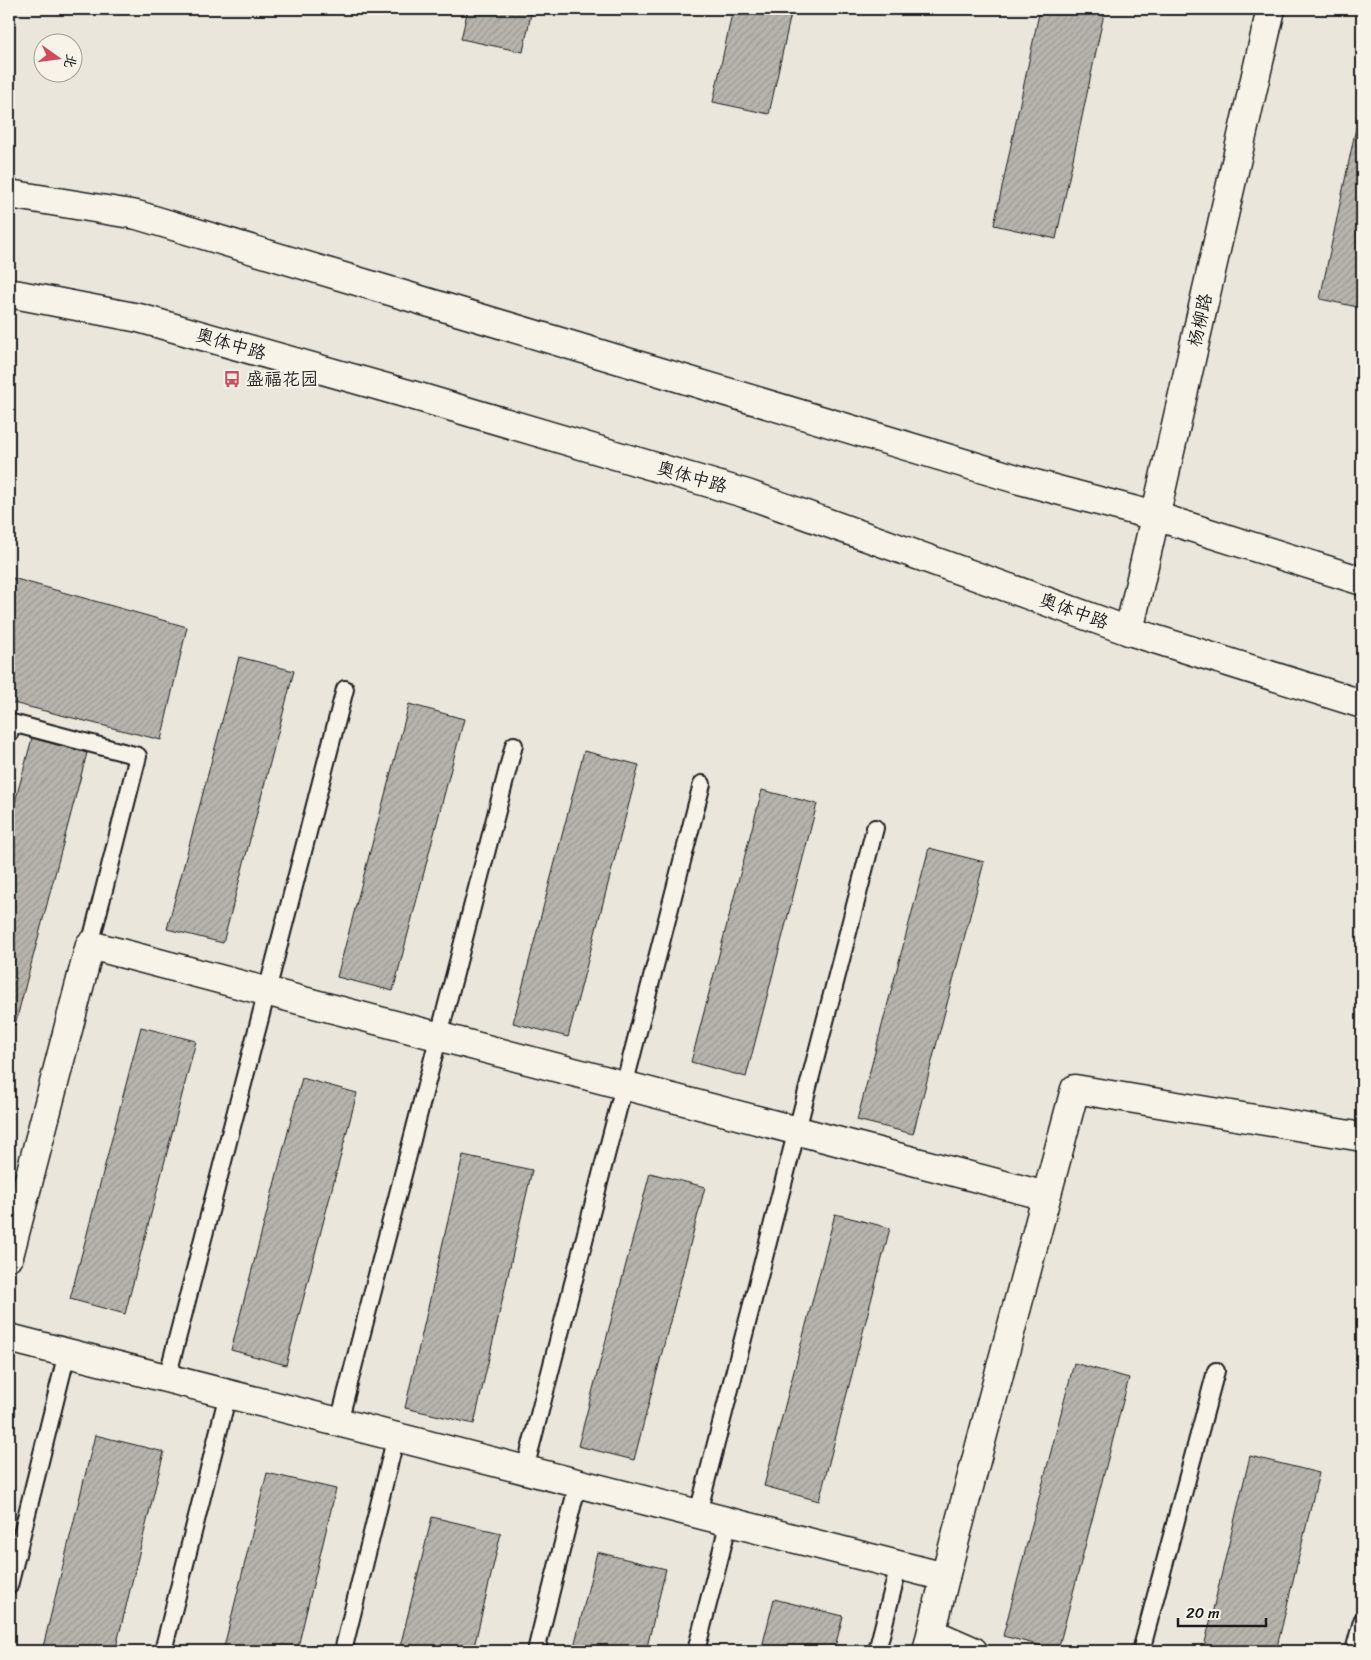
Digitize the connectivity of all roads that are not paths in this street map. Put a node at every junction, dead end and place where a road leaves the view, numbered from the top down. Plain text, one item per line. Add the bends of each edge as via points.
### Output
1 (1271, 9) edge
2 (9, 194) edge
3 (9, 293) edge
4 (1155, 516) junction
5 (1362, 581) edge
6 (1129, 631) junction
7 (345, 689) dead end
8 (1362, 704) edge
9 (9, 734) edge
10 (514, 745) dead end
11 (702, 784) dead end
12 (875, 828) dead end
13 (90, 945) junction
14 (267, 992) junction
15 (439, 1037) junction
16 (624, 1085) junction
17 (797, 1131) junction
18 (1362, 1137) edge
19 (1046, 1196) junction
20 (9, 1256) edge
21 (9, 1338) edge
22 (67, 1353) junction
23 (1216, 1371) dead end
24 (168, 1378) junction
25 (228, 1394) junction
26 (339, 1422) junction
27 (396, 1436) junction
28 (525, 1469) junction
29 (578, 1483) junction
30 (698, 1513) junction
31 (729, 1522) junction
32 (899, 1565) junction
33 (945, 1577) junction
34 (9, 1586) edge
35 (1362, 1621) edge
36 (929, 1642) edge
37 (163, 1651) edge
38 (343, 1651) edge
39 (536, 1651) edge
40 (696, 1651) edge
41 (877, 1651) edge
42 (973, 1651) edge
43 (1141, 1651) edge
44 (1354, 1651) edge

1 - 4 street, 杨柳路
2 - 4 street via 138,215 1020,480
3 - 6 street, 奥体中路 via 139,318 747,494
4 - 5 street
4 - 6 street, 杨柳路
6 - 8 street, 奥体中路
7 - 14 lane
9 - 13 lane via 12,723 138,756
10 - 15 lane
11 - 16 lane
12 - 17 lane
13 - 14 street
13 - 20 street
14 - 15 street
14 - 24 lane
15 - 16 street
15 - 26 lane
16 - 17 street
16 - 28 lane
17 - 19 street
17 - 30 lane
18 - 19 street via 1075,1090
19 - 33 street
21 - 22 street
22 - 24 street
22 - 34 lane
23 - 43 lane
24 - 25 street
25 - 26 street
25 - 37 lane
26 - 27 street
27 - 28 street
27 - 38 lane
28 - 29 street
29 - 30 street
29 - 39 lane
30 - 31 street
31 - 32 street
31 - 40 lane
32 - 33 street
32 - 41 lane
33 - 36 street
35 - 44 lane
36 - 42 street

